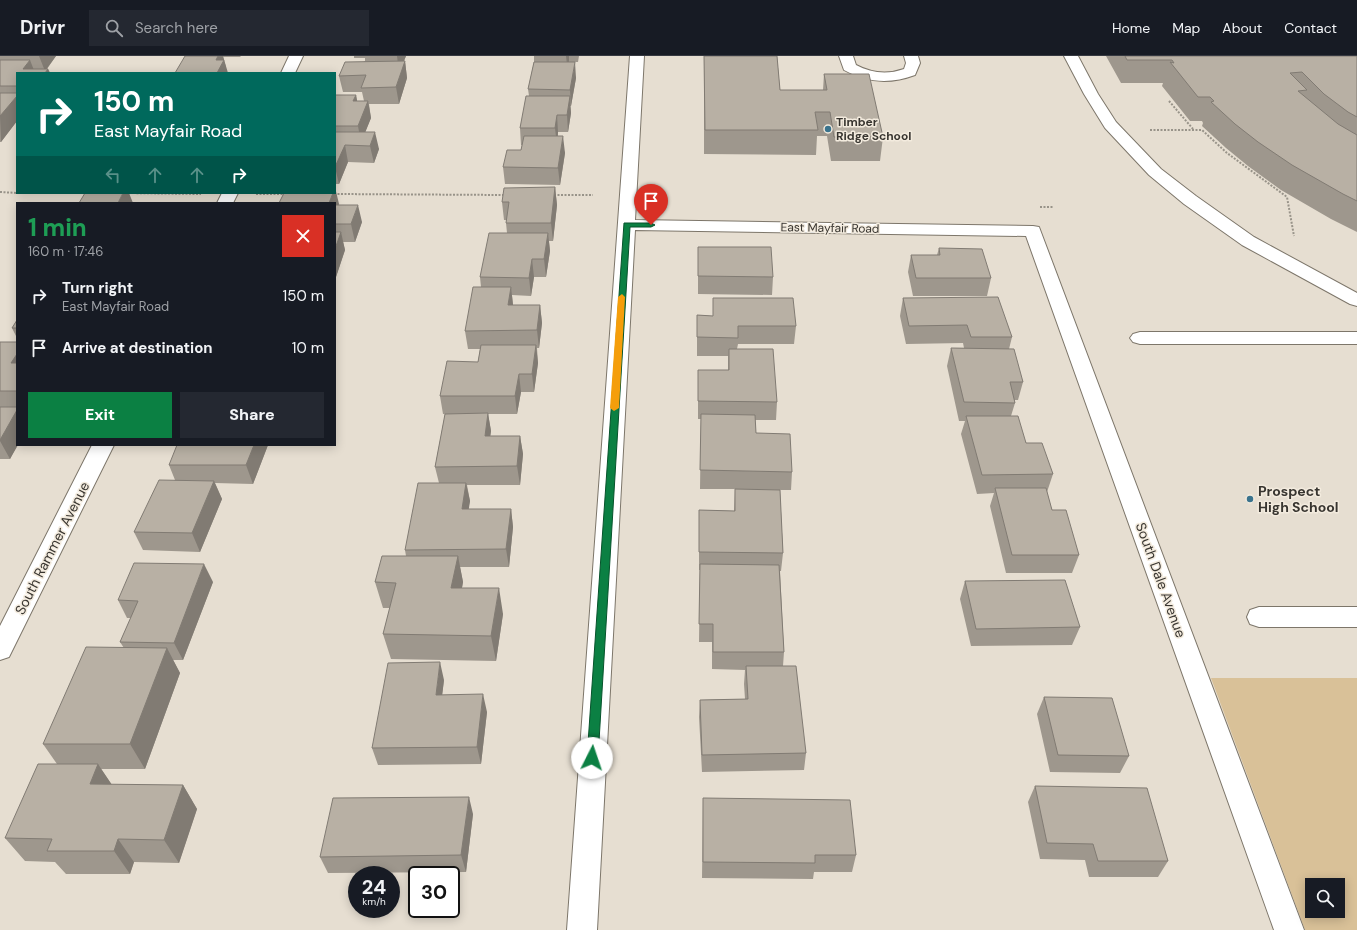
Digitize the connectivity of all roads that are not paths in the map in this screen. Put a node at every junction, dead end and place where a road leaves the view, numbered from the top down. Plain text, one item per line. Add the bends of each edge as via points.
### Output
1 (296, 56) edge
2 (637, 56) edge
3 (846, 56) edge
4 (911, 56) edge
5 (1071, 56) edge
6 (288, 72) edge
7 (626, 225) junction
8 (1033, 231) joint
9 (1357, 300) edge
10 (1140, 338) dead end
11 (1357, 338) edge
12 (102, 446) edge
13 (1259, 617) dead end
14 (1356, 617) edge
15 (0, 650) edge
16 (582, 930) edge
17 (1289, 930) edge

1 - 6 street
2 - 7 street
3 - 4 street via 849,67 854,70 882,77 900,76 910,72 913,63
5 - 9 street via 1110,126 1155,172 1248,241
7 - 8 street, East Mayfair Road
7 - 16 street
8 - 17 street, South Dale Avenue
10 - 11 street
12 - 15 street, South Rammer Avenue
13 - 14 street

